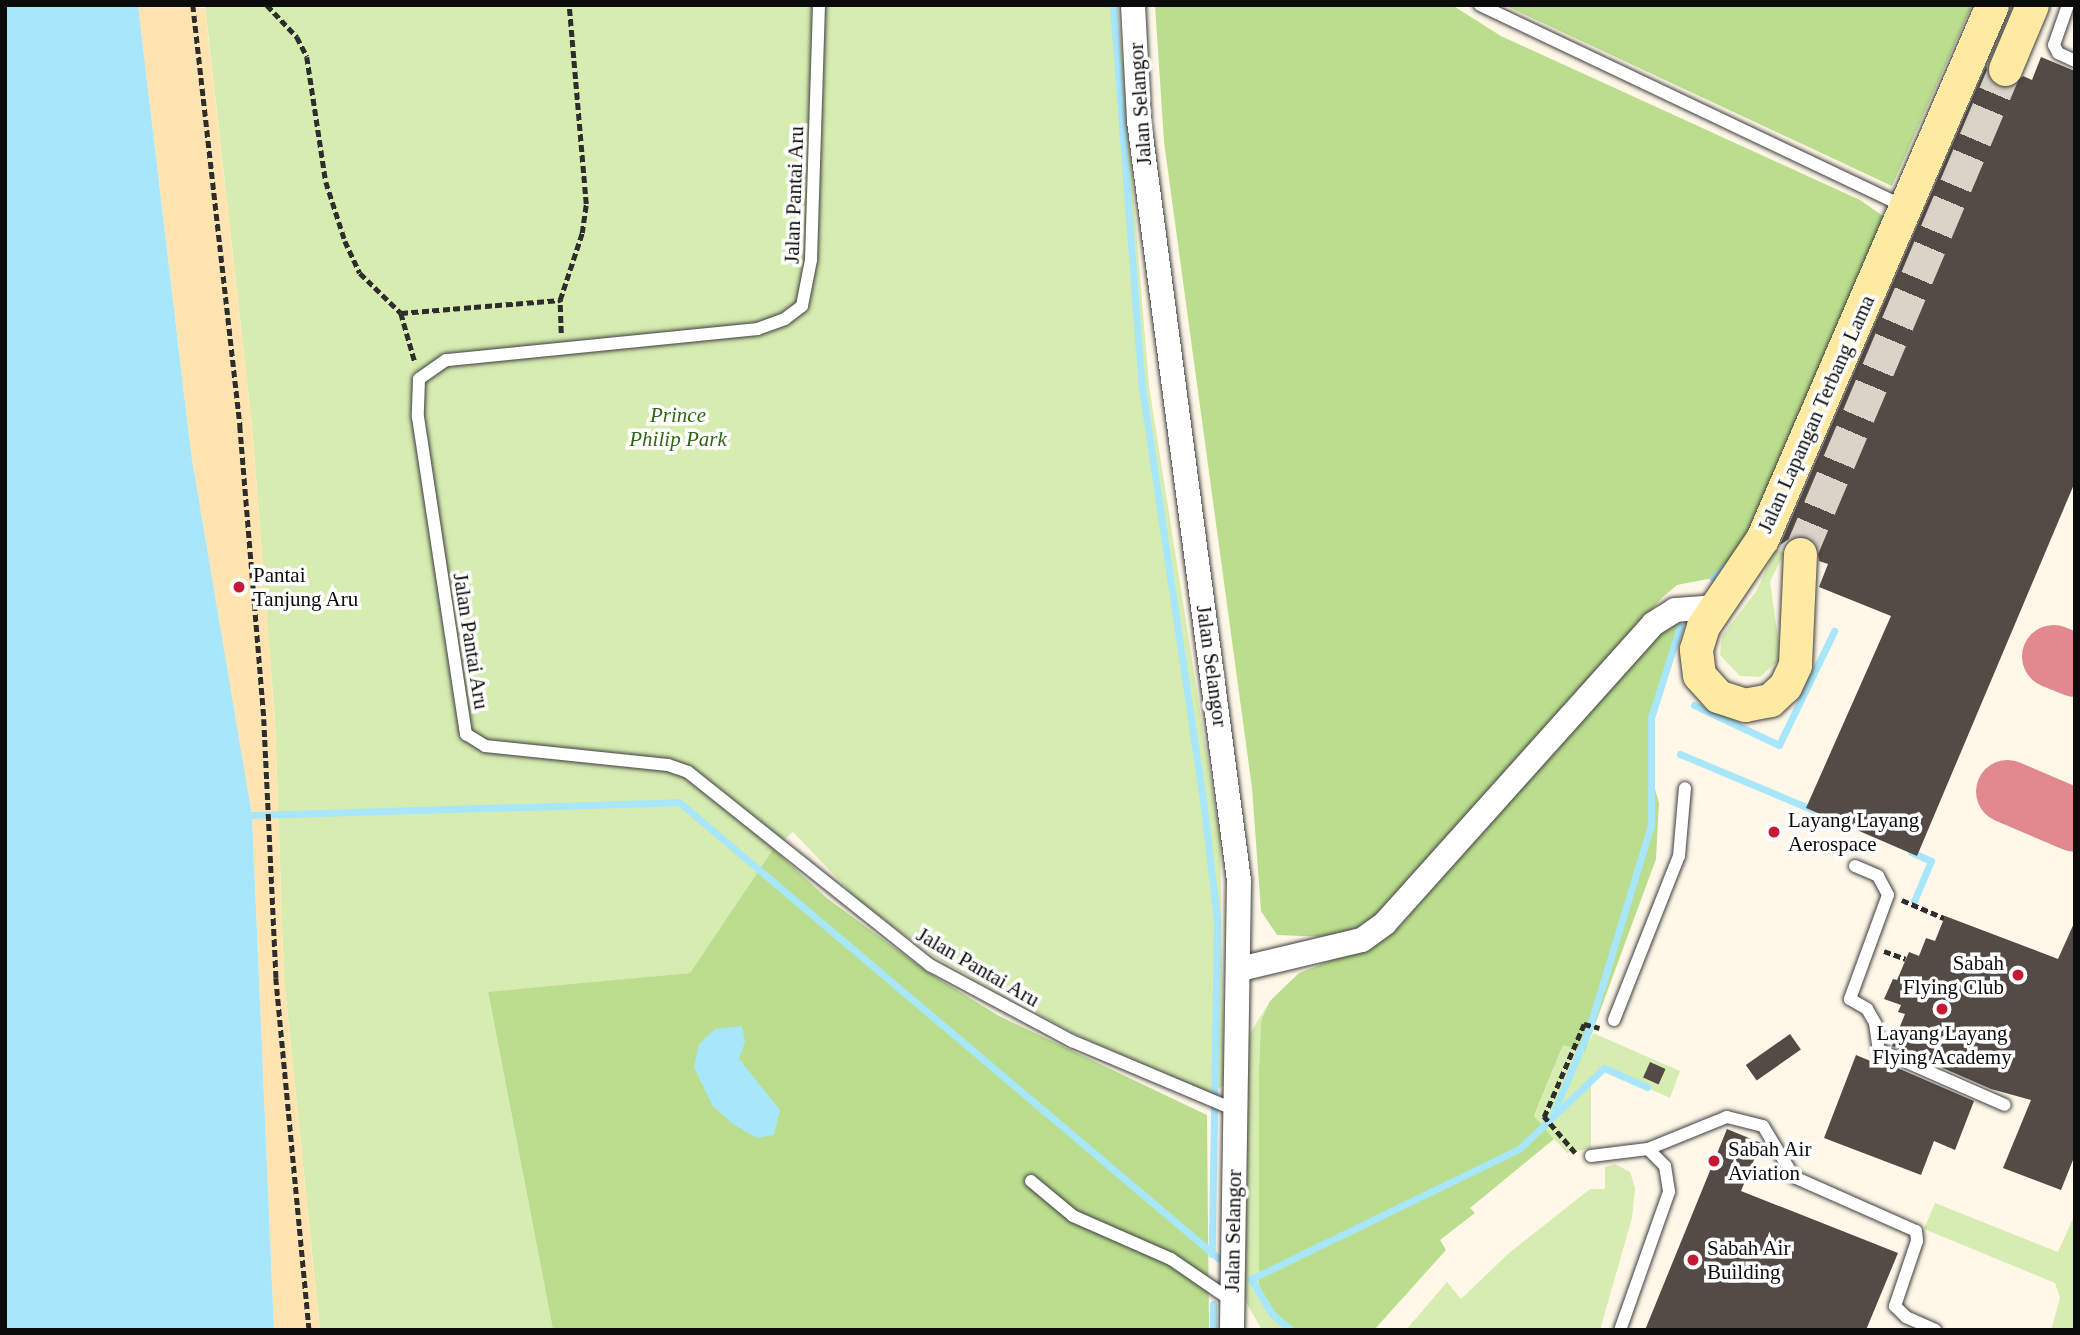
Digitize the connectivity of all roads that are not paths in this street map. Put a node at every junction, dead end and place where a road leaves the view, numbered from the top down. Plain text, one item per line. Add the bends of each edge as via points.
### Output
1 (819, 5) edge
2 (1133, 5) edge
3 (1480, 5) edge
4 (1992, 5) edge
5 (2032, 5) edge
6 (2068, 5) edge
7 (2075, 61) edge
8 (2004, 69) tunnel mouth
9 (1906, 208) junction
10 (1800, 554) tunnel mouth
11 (1715, 607) junction
12 (1685, 788) dead end
13 (1854, 866) dead end
14 (1240, 970) junction
15 (1614, 1020) dead end
16 (2005, 1105) dead end
17 (1235, 1110) junction
18 (1648, 1149) junction
19 (1587, 1159) road end
20 (1031, 1181) dead end
21 (1231, 1301) junction
22 (1232, 1330) edge
23 (1620, 1330) edge
24 (1935, 1330) edge

1 - 17 lane, Jalan Pantai Aru via 811,273 802,306 785,319 758,329 446,360 419,379 420,431 466,734 473,743 688,772 930,965 1072,1041
2 - 14 street, Jalan Selangor via 1140,134 1232,819
3 - 9 lane
4 - 9 main road, Jalan Lapangan Terbang Lama
5 - 8 main road
6 - 7 lane via 2054,45 2058,53
9 - 11 main road, Jalan Lapangan Terbang Lama via 1762,539
10 - 11 main road, Jalan Lapangan Terbang Lama via 1795,665 1785,687 1770,700 1745,705 1718,696 1699,675 1696,649
11 - 14 street via 1675,610 1653,624 1385,923 1362,940
12 - 15 lane via 1679,856
13 - 16 lane via 1878,876 1888,895 1850,999 1867,1009 1875,1023 1879,1050
14 - 17 street, Jalan Selangor
17 - 21 street, Jalan Selangor
18 - 19 lane
18 - 23 lane via 1665,1166 1669,1192
18 - 24 lane via 1727,1117 1763,1126 1794,1177 1916,1231 1917,1241 1895,1306 1906,1317
20 - 21 lane via 1073,1216 1171,1259
21 - 22 street, Jalan Selangor

